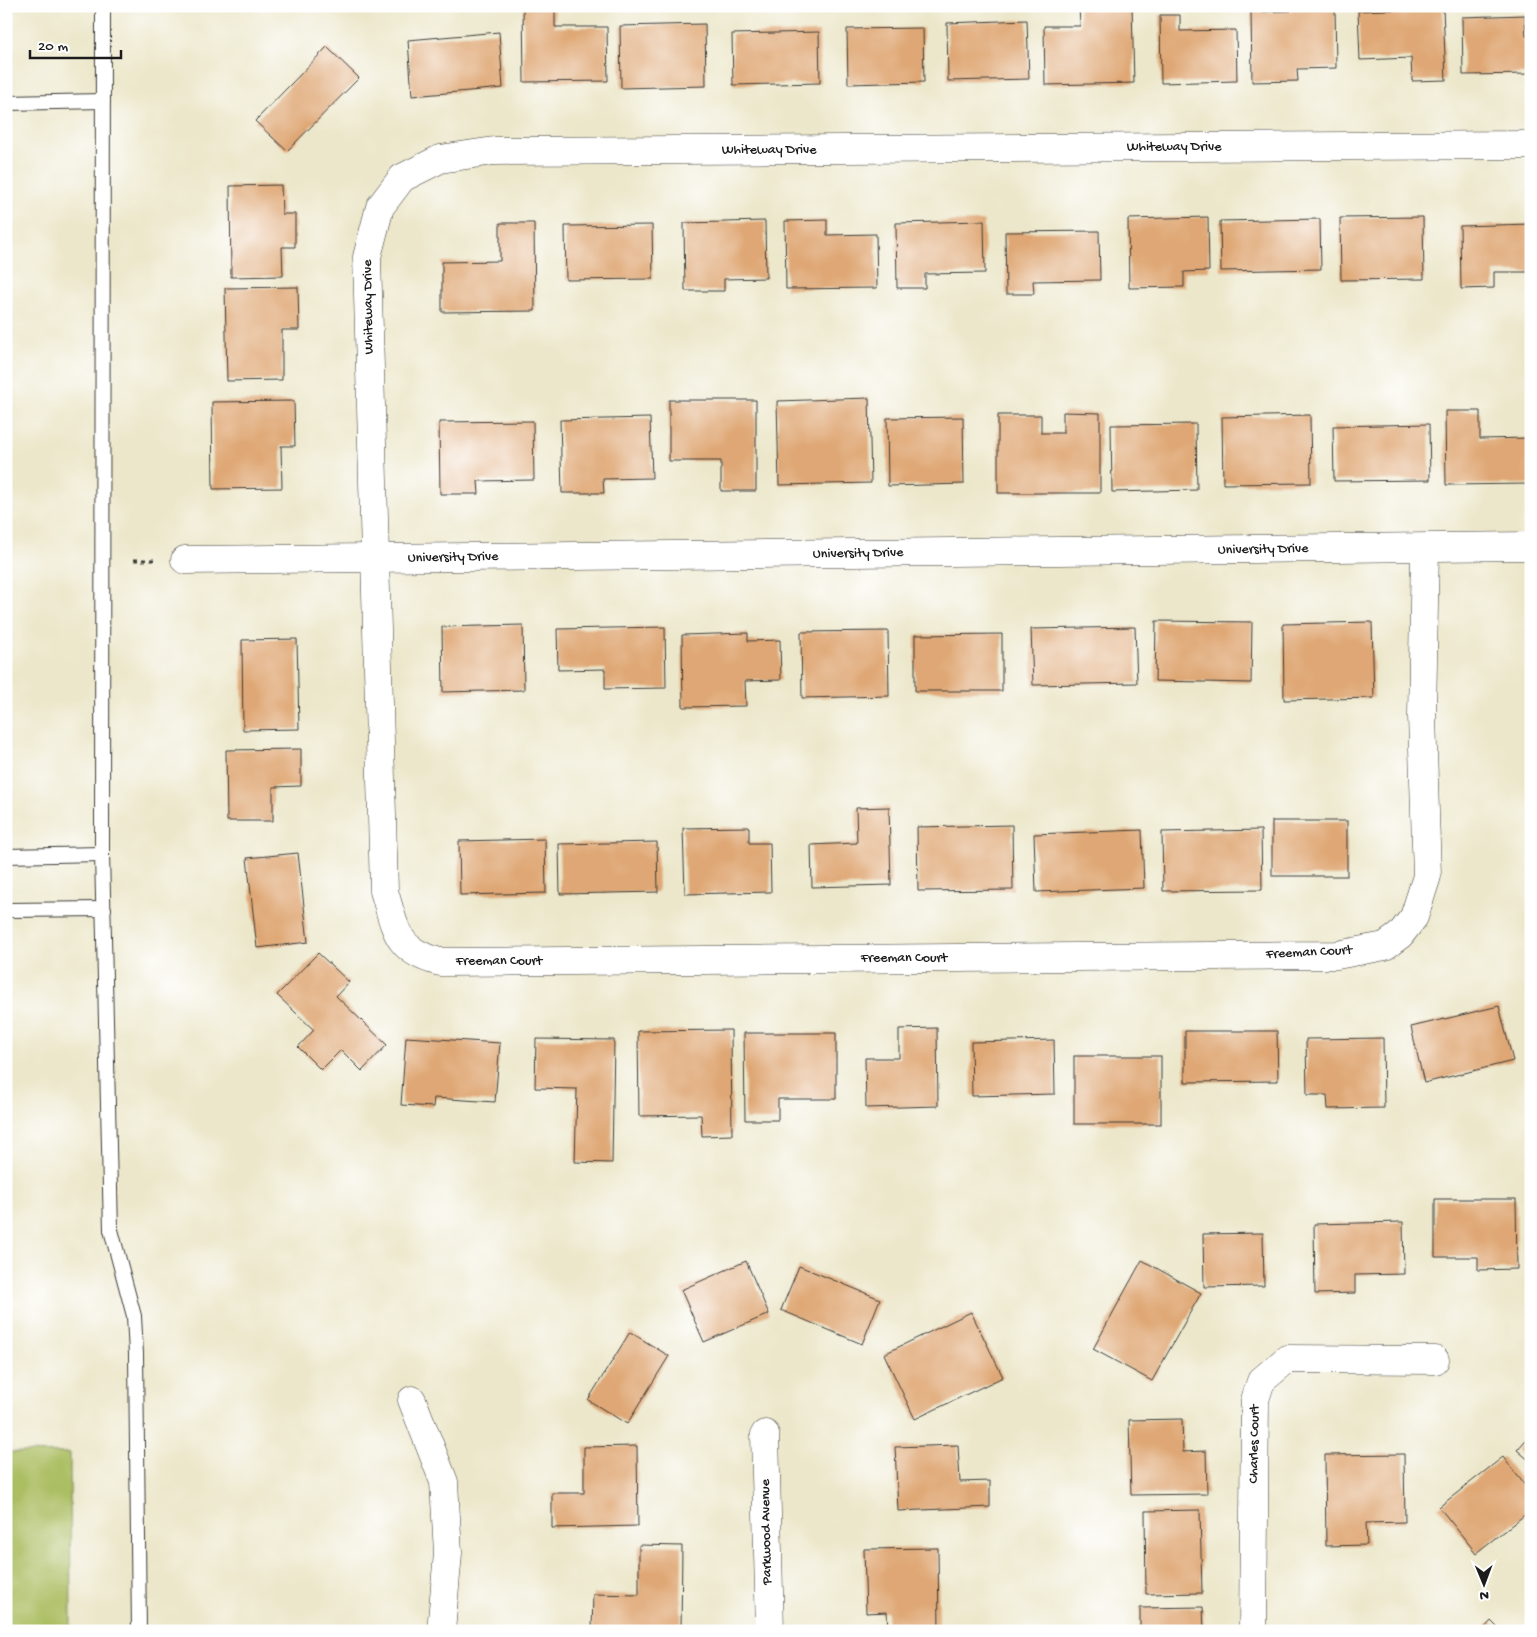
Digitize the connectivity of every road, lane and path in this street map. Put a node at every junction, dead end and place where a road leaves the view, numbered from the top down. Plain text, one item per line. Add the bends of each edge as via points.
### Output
1 (103, 6) edge
2 (103, 101) junction
3 (6, 103) edge
4 (1531, 145) edge
5 (1531, 546) edge
6 (1425, 548) junction
7 (376, 559) junction
8 (185, 560) dead end
9 (102, 854) junction
10 (6, 856) edge
11 (6, 910) edge
12 (104, 910) junction
13 (1435, 1360) dead end
14 (412, 1400) dead end
15 (765, 1434) dead end
16 (139, 1631) edge
17 (441, 1631) edge
18 (770, 1631) edge
19 (1253, 1631) edge

1 - 2 lane
2 - 3 lane
2 - 9 lane
4 - 7 street, Whiteway Drive via 494,151 440,159 402,178 380,207 367,257
5 - 6 street, University Drive
6 - 7 street, University Drive
6 - 7 street, Freeman Court via 1422,716 1427,876 1414,917 1400,935 1385,946 1327,955 450,962 424,958 408,948 396,932 384,891
7 - 8 street, University Drive
9 - 10 lane
9 - 12 lane
11 - 12 lane
12 - 16 lane via 111,1230 134,1316 136,1354
13 - 19 street, Charles Court via 1287,1359 1262,1381 1255,1400
14 - 17 street via 444,1482 448,1553
15 - 18 street, Parkwood Avenue

